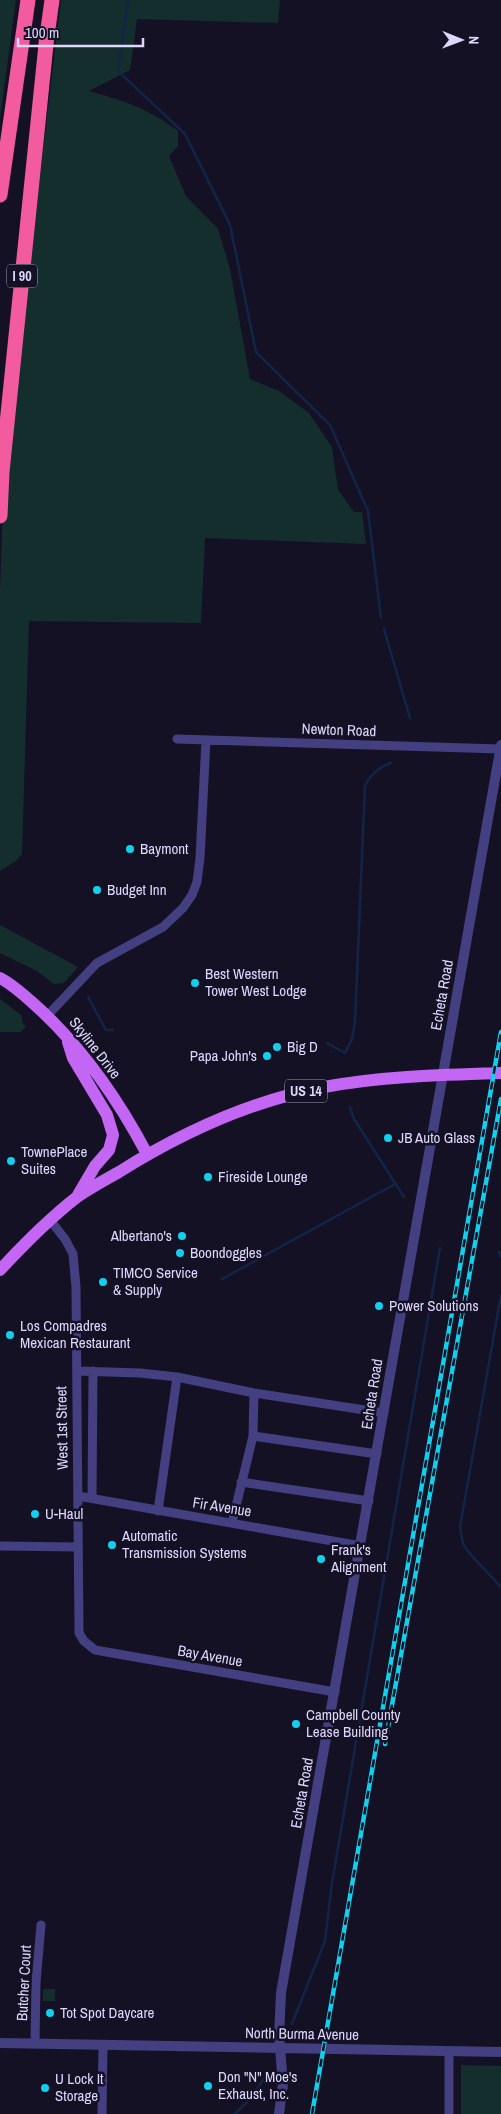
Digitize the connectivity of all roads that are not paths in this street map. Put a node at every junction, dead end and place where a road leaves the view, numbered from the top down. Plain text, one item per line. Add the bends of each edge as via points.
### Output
1 (28, 0) edge
2 (52, 0) edge
3 (47, 35) junction
4 (0, 195) edge
5 (0, 402) edge
6 (0, 516) edge
7 (177, 739) dead end
8 (206, 740) junction
9 (501, 745) edge
10 (500, 749) edge
11 (0, 978) edge
12 (47, 1016) junction
13 (67, 1036) junction
14 (501, 1073) edge
15 (444, 1075) junction
16 (147, 1154) junction
17 (77, 1197) junction
18 (50, 1220) junction
19 (0, 1270) edge
20 (76, 1371) junction
21 (94, 1371) junction
22 (176, 1378) junction
23 (254, 1392) junction
24 (384, 1413) junction
25 (253, 1436) junction
26 (377, 1454) junction
27 (241, 1482) junction
28 (78, 1496) junction
29 (92, 1498) junction
30 (369, 1501) junction
31 (158, 1511) junction
32 (232, 1523) junction
33 (0, 1546) edge
34 (361, 1546) junction
35 (78, 1547) junction
36 (84, 1641) joint
37 (335, 1692) junction
38 (41, 1925) dead end
39 (0, 2042) edge
40 (35, 2043) junction
41 (103, 2045) junction
42 (281, 2049) junction
43 (449, 2051) junction
44 (501, 2052) edge
45 (102, 2114) edge
46 (279, 2114) edge
47 (449, 2114) edge

1 - 4 highway
2 - 3 highway, I 90
3 - 5 highway, I 90
3 - 6 highway, I 90
7 - 8 street, Newton Road
8 - 10 street, Newton Road
8 - 12 street via 200,858 192,895 163,927 97,964
9 - 10 street, Echeta Road
10 - 15 street, Echeta Road
11 - 12 main road, Skyline Drive
12 - 13 main road, Skyline Drive
13 - 16 main road, Skyline Drive via 102,1081
13 - 17 main road via 73,1058 107,1115 113,1135 109,1150 95,1166
14 - 15 main road, US 14
15 - 16 main road, US 14 via 337,1085 299,1092 219,1120
15 - 24 street, Echeta Road
16 - 17 main road
17 - 18 main road
18 - 19 main road
18 - 20 street, West 1st Street via 73,1254
20 - 21 street
20 - 28 street, West 1st Street
21 - 22 street
21 - 29 street
22 - 23 street
22 - 31 street
23 - 24 street
23 - 25 street
24 - 26 street, Echeta Road
25 - 26 street
25 - 27 street
26 - 30 street, Echeta Road
27 - 30 street
27 - 32 street
28 - 29 street, Fir Avenue
28 - 35 street, West 1st Street
29 - 31 street, Fir Avenue
30 - 34 street, Echeta Road
31 - 32 street, Fir Avenue
32 - 34 street, Fir Avenue
33 - 35 street
34 - 37 street, Echeta Road
35 - 36 street, West 1st Street via 79,1633
36 - 37 street, Bay Avenue via 95,1650
37 - 42 street, Echeta Road via 281,1993
38 - 40 street, Butcher Court
39 - 40 street, North Burma Avenue
40 - 41 street, North Burma Avenue
41 - 42 street, North Burma Avenue
41 - 45 street
42 - 43 street, North Burma Avenue
42 - 46 street via 283,2084
43 - 44 street, North Burma Avenue
43 - 47 street

